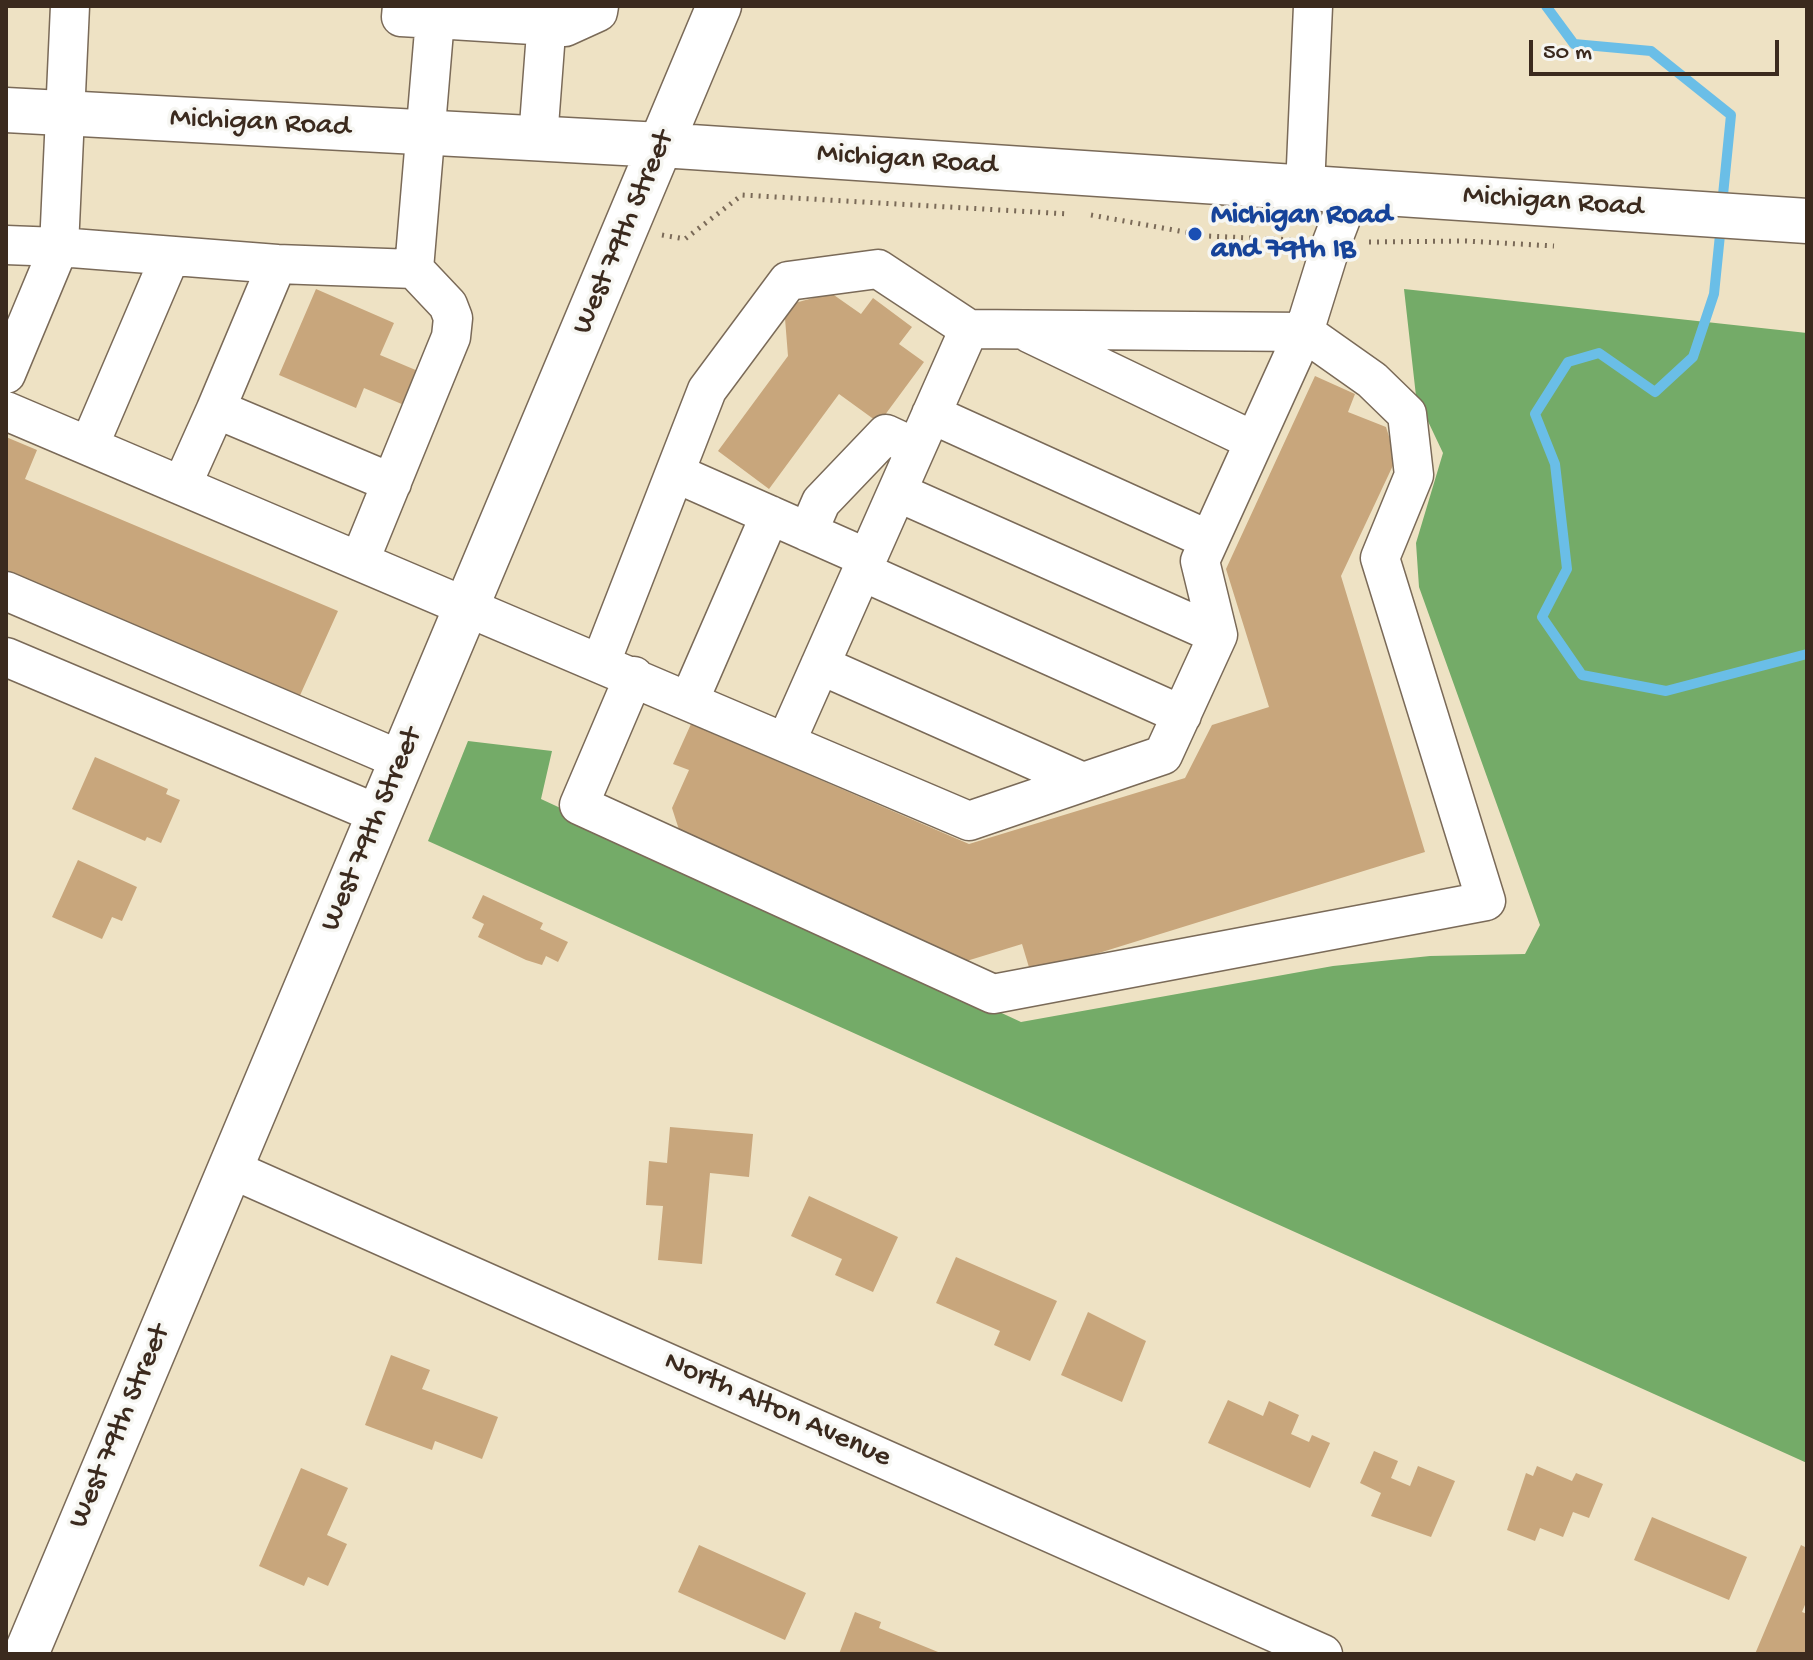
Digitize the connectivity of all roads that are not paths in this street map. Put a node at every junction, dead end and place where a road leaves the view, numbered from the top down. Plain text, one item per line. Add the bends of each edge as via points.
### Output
1 (70, 6) edge
2 (599, 6) edge
3 (719, 6) edge
4 (1313, 6) edge
5 (434, 13) edge
6 (498, 14) edge
7 (547, 16) edge
8 (6, 110) edge
9 (67, 113) junction
10 (427, 133) junction
11 (538, 139) junction
12 (661, 145) junction
13 (1305, 188) junction
14 (1352, 190) junction
15 (1807, 221) edge
16 (6, 245) edge
17 (59, 247) junction
18 (170, 257) junction
19 (277, 264) junction
20 (414, 269) junction
21 (969, 329) junction
22 (1019, 329) junction
23 (1304, 332) junction
24 (6, 374) edge
25 (216, 409) junction
26 (6, 411) edge
27 (924, 431) junction
28 (1254, 441) junction
29 (89, 446) junction
30 (675, 473) junction
31 (392, 483) junction
32 (182, 485) junction
33 (897, 492) junction
34 (770, 515) junction
35 (808, 532) junction
36 (1209, 540) junction
37 (360, 560) junction
38 (864, 565) junction
39 (6, 591) edge
40 (468, 605) junction
41 (1218, 635) junction
42 (6, 657) edge
43 (820, 665) junction
44 (617, 669) junction
45 (689, 701) junction
46 (1182, 715) junction
47 (786, 742) junction
48 (403, 761) junction
49 (1083, 782) junction
50 (380, 815) junction
51 (231, 1169) junction
52 (26, 1654) edge
53 (1323, 1654) edge

1 - 9 street
2 - 7 street via 598,12 565,27
3 - 12 main road, West 79th Street
4 - 13 street
5 - 6 street
5 - 10 street
6 - 7 street
7 - 11 street
8 - 9 main road, Michigan Road
9 - 10 main road, Michigan Road
9 - 17 street
10 - 11 main road, Michigan Road
10 - 20 street
11 - 12 main road, Michigan Road
12 - 13 main road, Michigan Road
12 - 40 main road, West 79th Street
13 - 14 main road, Michigan Road
14 - 15 main road, Michigan Road
14 - 23 street
16 - 17 street
17 - 18 street
17 - 24 street
18 - 19 street
18 - 29 street
19 - 20 street
19 - 25 street
20 - 31 street via 448,305 453,318 451,337
21 - 22 street
21 - 27 street
21 - 30 street via 878,269 788,281 707,390
22 - 23 street
22 - 28 street
23 - 28 street
23 - 44 street via 1372,380 1407,414 1414,475 1380,558 1486,901 993,994 579,805
25 - 31 street
25 - 32 street
26 - 29 street
27 - 33 street
27 - 35 street via 886,434 821,502
27 - 36 street
28 - 36 street
29 - 32 street
30 - 34 street
30 - 44 street
31 - 37 street
32 - 37 street
33 - 38 street
33 - 41 street
34 - 35 street
34 - 45 street
35 - 38 street
36 - 41 street via 1200,561
37 - 40 street
38 - 43 street
38 - 46 street
39 - 48 street
40 - 44 street
40 - 48 main road, West 79th Street
41 - 46 street
42 - 50 street
43 - 47 street
43 - 49 street
44 - 45 street
45 - 47 street
46 - 49 street via 1163,755
47 - 49 street via 969,821
48 - 50 main road, West 79th Street
50 - 51 main road, West 79th Street
51 - 52 main road, West 79th Street
51 - 53 street, North Alton Avenue

